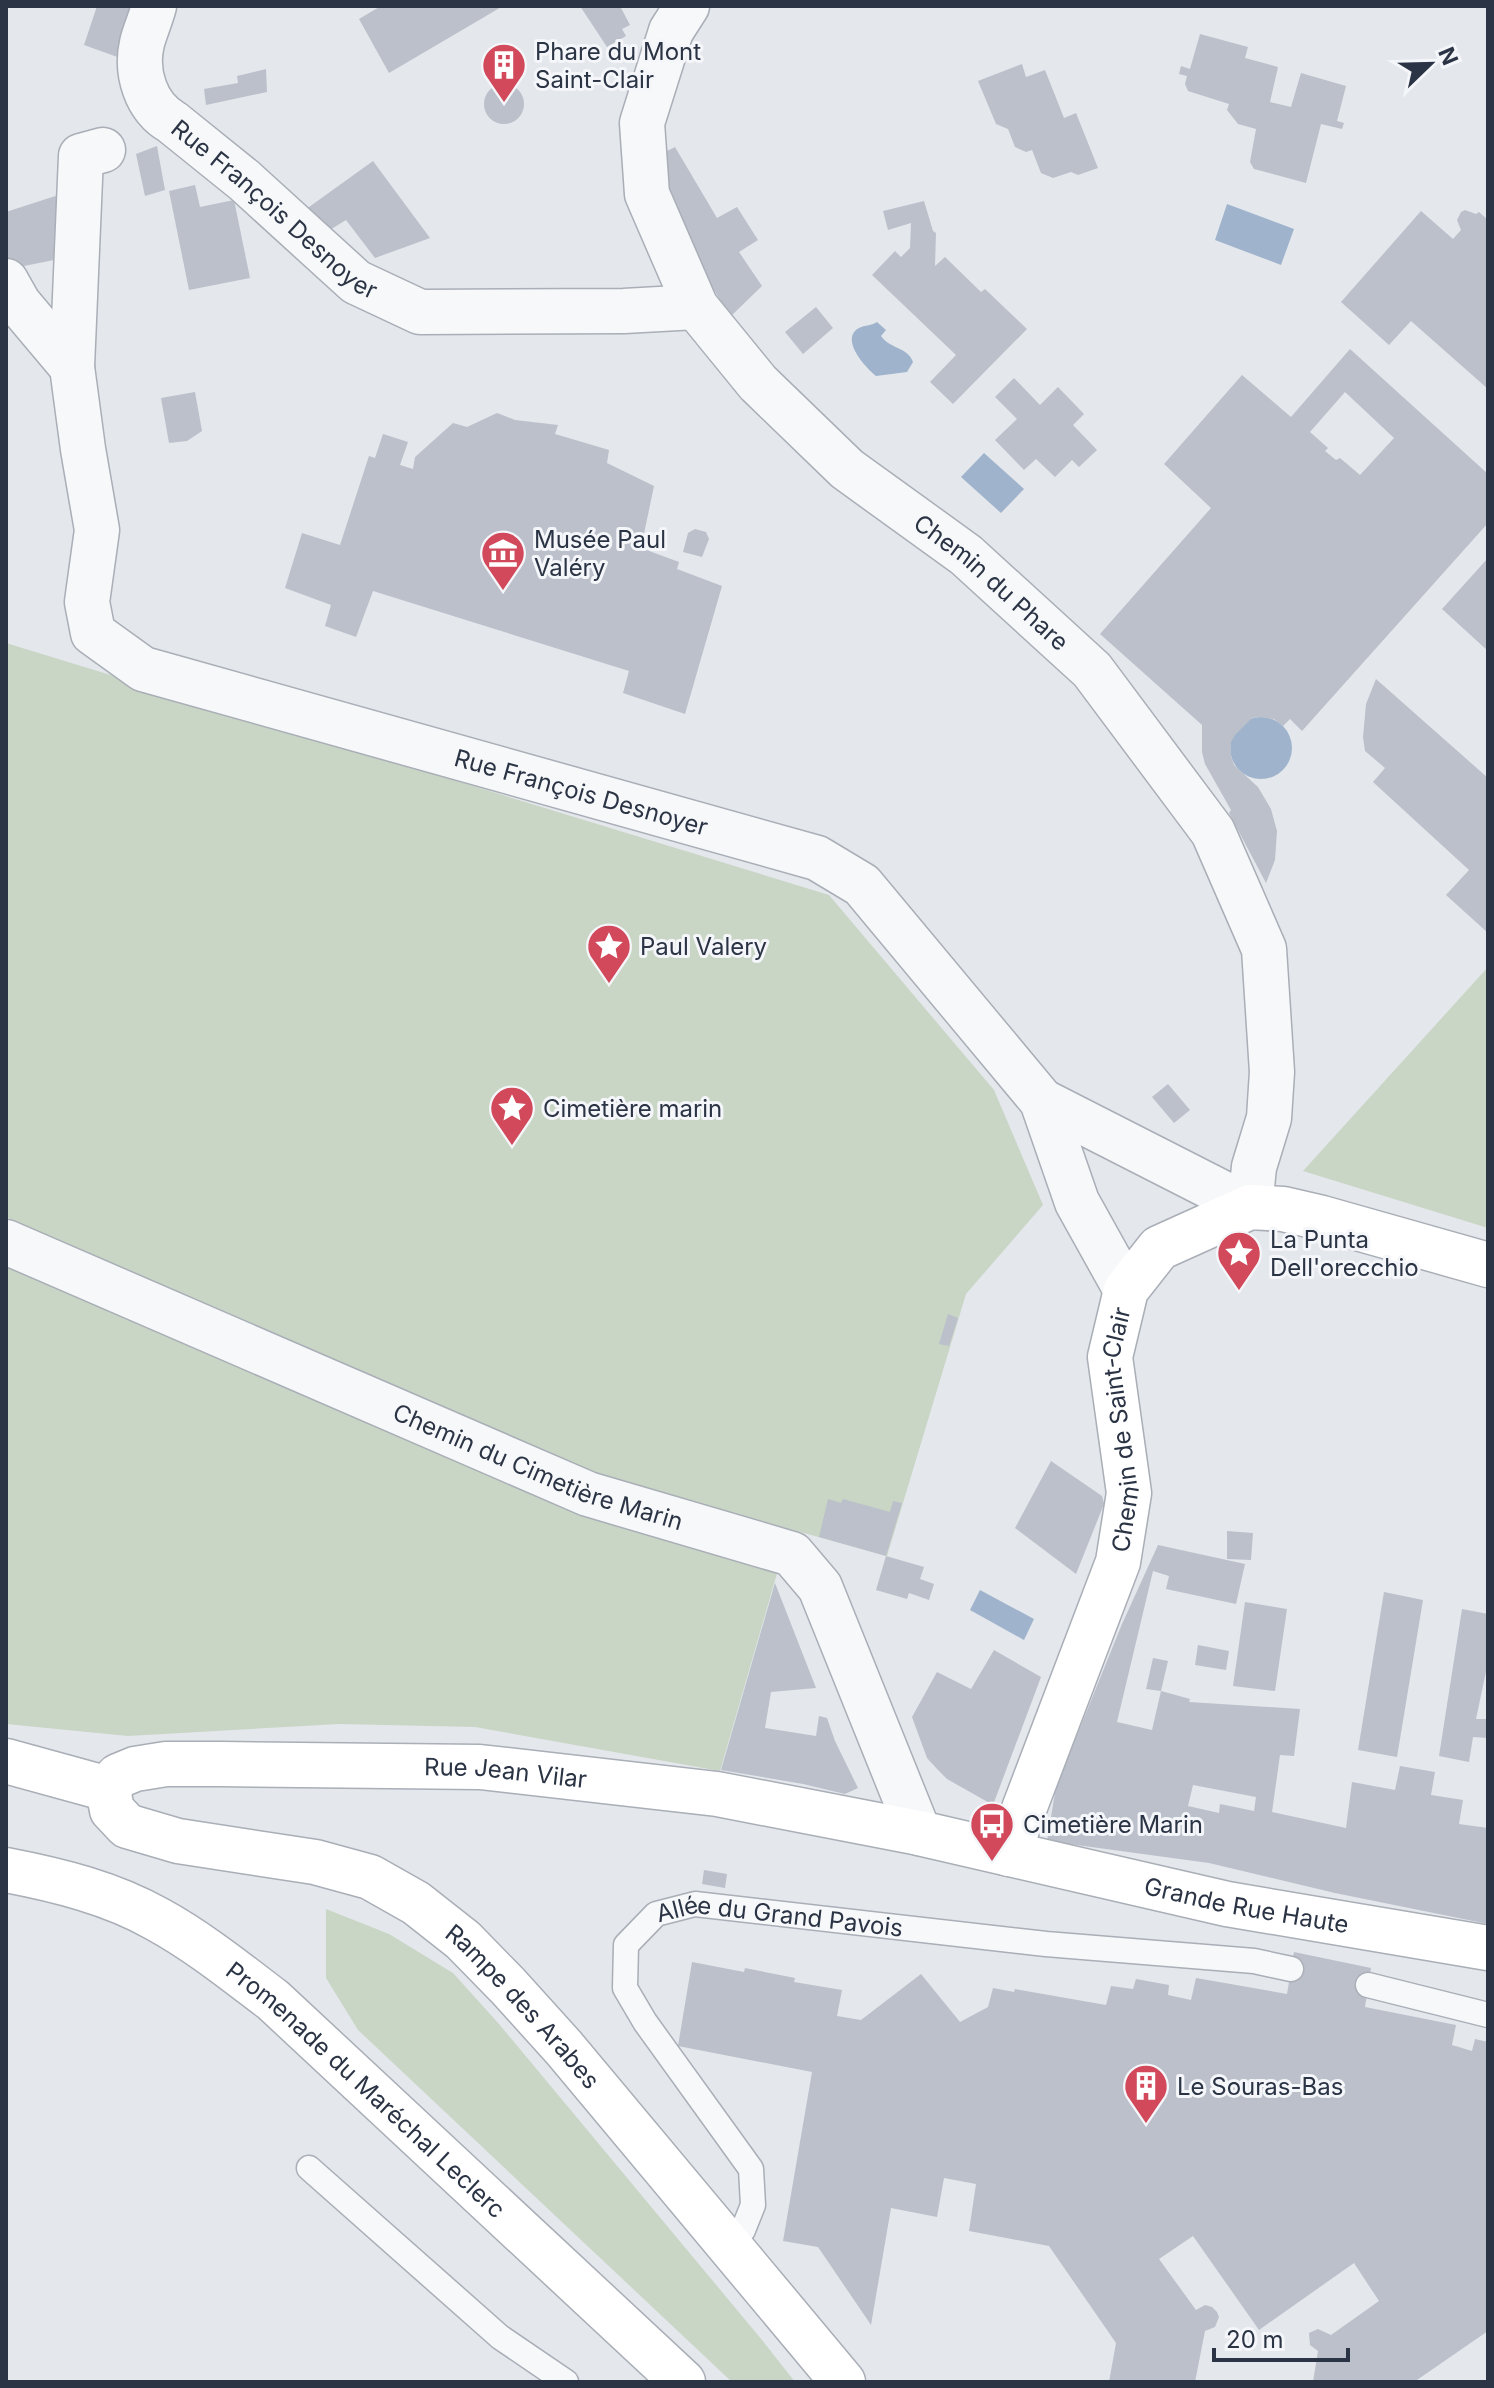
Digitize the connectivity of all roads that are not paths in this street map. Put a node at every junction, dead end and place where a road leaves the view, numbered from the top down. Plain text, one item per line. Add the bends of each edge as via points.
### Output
1 (154, 6) edge
2 (687, 6) edge
3 (85, 147) dead end
4 (6, 281) edge
5 (696, 307) junction
6 (72, 367) junction
7 (1042, 1101) junction
8 (1250, 1207) junction
9 (6, 1242) edge
10 (1488, 1265) edge
11 (1126, 1290) junction
12 (6, 1761) edge
13 (108, 1789) junction
14 (919, 1833) junction
15 (1009, 1854) junction
16 (6, 1870) edge
17 (1488, 1948) edge
18 (1291, 1969) dead end
19 (1368, 1985) dead end
20 (1488, 2015) edge
21 (309, 2168) dead end
22 (729, 2243) junction
23 (566, 2382) edge
24 (683, 2382) edge
25 (843, 2382) edge

1 - 5 street, Rue François Desnoyer via 141,46 141,77 159,115 244,180 356,282 420,312
2 - 5 street, Chemin du Phare via 671,31 642,123 647,194
3 - 6 street, Rue François Desnoyer
4 - 6 street
5 - 8 street, Chemin du Phare via 758,383 847,469 966,555 1092,670 1213,832 1264,949 1272,1072 1269,1118 1254,1167
6 - 7 street, Rue François Desnoyer via 97,530 87,602 93,633 143,669 817,858 862,885
7 - 8 street
7 - 11 street, Rue François Desnoyer via 1077,1202
8 - 10 street, Chemin de Saint-Clair via 1322,1218
8 - 11 street, Chemin de Saint-Clair via 1159,1248
9 - 14 street, Chemin du Cimetière Marin via 588,1494 792,1554 820,1587
11 - 15 street, Chemin de Saint-Clair via 1110,1357 1129,1493 1118,1562
12 - 13 street
13 - 14 street, Rue Jean Vilar via 118,1776 166,1764 480,1767 717,1794
13 - 22 street, Rampe des Arabes via 112,1810 127,1826 151,1835 315,1862 370,1877 416,1903 463,1940 508,1986
14 - 15 street, Rue Jean Vilar
15 - 17 street, Grande Rue Haute via 1227,1904
16 - 24 street, Promenade du Maréchal Leclerc via 110,1898 156,1918 215,1956 273,2000
18 - 22 lane, Allée du Grand Pavois via 695,1904 656,1914 626,1945 625,1988 751,2169 753,2205 743,2230
19 - 20 lane
21 - 23 lane via 500,2337
22 - 25 street, Rampe des Arabes

